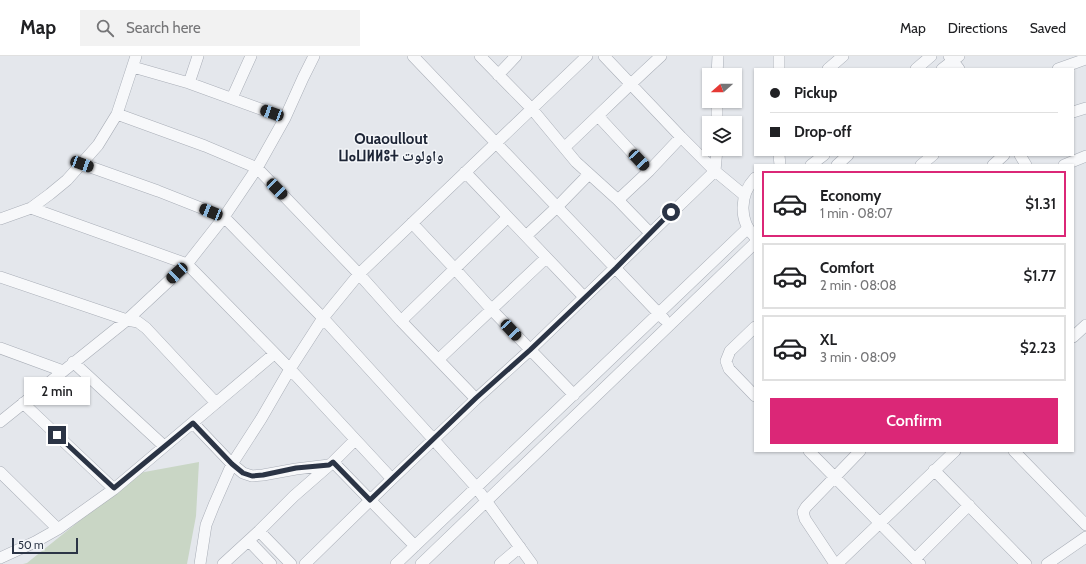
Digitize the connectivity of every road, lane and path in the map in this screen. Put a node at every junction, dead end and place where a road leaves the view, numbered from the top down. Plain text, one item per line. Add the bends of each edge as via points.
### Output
1 (198, 56) edge
2 (251, 56) edge
3 (314, 56) edge
4 (480, 56) edge
5 (516, 56) edge
6 (587, 56) edge
7 (604, 56) edge
8 (661, 56) edge
9 (718, 56) edge
10 (779, 56) edge
11 (842, 56) edge
12 (931, 56) edge
13 (419, 58) edge
14 (1086, 59) edge
15 (955, 60) edge
16 (134, 61) edge
17 (492, 61) edge
18 (718, 68) edge
19 (779, 68) edge
20 (829, 68) edge
21 (917, 68) edge
22 (943, 68) edge
23 (1061, 68) edge
24 (498, 75) junction
25 (189, 83) junction
26 (631, 83) junction
27 (232, 98) junction
28 (1086, 108) edge
29 (532, 109) junction
30 (1074, 112) edge
31 (117, 114) junction
32 (598, 116) junction
33 (286, 118) junction
34 (681, 138) junction
35 (496, 143) junction
36 (565, 147) junction
37 (716, 156) edge
38 (823, 156) edge
39 (847, 156) edge
40 (932, 156) edge
41 (1003, 156) edge
42 (1086, 156) edge
43 (82, 164) junction
44 (812, 164) edge
45 (838, 164) edge
46 (923, 164) edge
47 (994, 164) edge
48 (1066, 164) edge
49 (257, 168) junction
50 (649, 170) junction
51 (715, 171) junction
52 (465, 172) junction
53 (589, 174) junction
54 (754, 179) edge
55 (744, 195) junction
56 (618, 200) junction
57 (557, 207) junction
58 (31, 208) junction
59 (224, 217) junction
60 (507, 218) junction
61 (0, 219) edge
62 (412, 223) junction
63 (752, 232) edge
64 (650, 233) junction
65 (526, 236) junction
66 (754, 244) edge
67 (546, 258) junction
68 (187, 264) junction
69 (616, 268) junction
70 (455, 269) junction
71 (358, 274) junction
72 (0, 277) edge
73 (584, 297) junction
74 (492, 310) junction
75 (659, 313) junction
76 (323, 318) junction
77 (127, 320) junction
78 (401, 321) junction
79 (670, 325) junction
80 (1086, 325) edge
81 (754, 328) edge
82 (1074, 337) edge
83 (0, 348) edge
84 (530, 350) junction
85 (274, 354) junction
86 (439, 359) junction
87 (73, 362) junction
88 (290, 369) junction
89 (63, 371) junction
90 (574, 395) junction
91 (754, 395) edge
92 (476, 398) junction
93 (23, 403) junction
94 (216, 403) junction
95 (1, 420) edge
96 (193, 423) junction
97 (355, 440) junction
98 (434, 440) junction
99 (164, 446) junction
100 (810, 452) edge
101 (859, 452) edge
102 (954, 452) edge
103 (1015, 452) edge
104 (331, 463) junction
105 (232, 464) junction
106 (934, 470) junction
107 (0, 472) edge
108 (834, 477) junction
109 (392, 479) junction
110 (114, 488) junction
111 (476, 488) junction
112 (370, 500) junction
113 (486, 501) junction
114 (969, 505) junction
115 (880, 523) junction
116 (1086, 525) edge
117 (58, 529) junction
118 (259, 531) junction
119 (1086, 537) edge
120 (249, 541) junction
121 (415, 546) junction
122 (520, 547) junction
123 (0, 558) edge
124 (917, 561) edge
125 (427, 562) edge
126 (200, 564) edge
127 (223, 564) edge
128 (271, 564) edge
129 (291, 564) edge
130 (305, 564) edge
131 (396, 564) edge
132 (500, 564) edge
133 (532, 564) edge
134 (836, 564) edge
135 (1026, 564) edge
136 (1047, 564) edge

1 - 25 street
2 - 27 street
3 - 33 street
4 - 17 street
5 - 24 street
6 - 29 street
7 - 26 street
8 - 26 street
9 - 18 street
10 - 19 street
11 - 20 street
12 - 21 street
13 - 35 street
14 - 23 street
15 - 22 street
16 - 25 street
16 - 31 street
17 - 24 street
24 - 29 street
25 - 27 street
26 - 32 street
26 - 34 street
27 - 33 street
28 - 30 street
29 - 35 street
29 - 36 street
31 - 43 street via 98,145
31 - 49 street via 206,146
32 - 36 street
32 - 50 street
33 - 49 street
34 - 50 street
34 - 51 street
35 - 52 street
35 - 57 street
36 - 53 street
37 - 51 street
38 - 44 street
39 - 45 street
40 - 46 street
41 - 47 street
42 - 48 street
43 - 58 street via 67,180
43 - 59 street
49 - 59 street
49 - 71 street
50 - 56 street
51 - 55 street
51 - 64 street
52 - 60 street
52 - 62 street
53 - 56 street
53 - 57 street
54 - 55 street
55 - 63 street via 744,218
56 - 64 street
57 - 65 street
57 - 69 street
58 - 61 street
58 - 68 street
59 - 68 street
59 - 76 street
60 - 65 street
60 - 70 street
62 - 70 street
62 - 71 street
63 - 75 street
64 - 69 street
65 - 67 street
66 - 79 street
67 - 73 street
67 - 74 street
68 - 77 street
68 - 85 street
69 - 73 street
69 - 75 street
70 - 74 street
70 - 78 street
71 - 76 street
71 - 78 street
72 - 77 street
73 - 84 street
74 - 84 street
74 - 86 street
75 - 79 street
75 - 90 street
76 - 88 street
76 - 98 street
77 - 87 street
77 - 94 street via 138,322 146,328
78 - 86 street
79 - 113 street
80 - 82 street
81 - 91 street via 730,351 726,361 729,369
83 - 89 street
84 - 90 street
84 - 92 street
85 - 88 street
85 - 94 street
86 - 92 street
87 - 89 street
87 - 99 street
88 - 97 street
88 - 105 street
89 - 93 street
90 - 111 street
92 - 98 street
93 - 95 street
93 - 110 street
94 - 96 street
96 - 99 street
96 - 105 street
97 - 104 street
97 - 109 street
98 - 109 street
98 - 111 street
99 - 110 street
100 - 108 street
101 - 108 street
102 - 106 street
103 - 116 street
104 - 105 street via 252,476 243,473
104 - 112 street
104 - 118 street
105 - 126 street via 206,525
106 - 114 street
106 - 115 street
107 - 117 street
108 - 115 street
108 - 134 street via 803,512 805,519
109 - 112 street
110 - 117 street
111 - 113 street
111 - 121 street
112 - 121 street
112 - 130 street
113 - 122 street
113 - 125 street
114 - 124 street
114 - 135 street
115 - 124 street
115 - 134 street
117 - 123 street
118 - 120 street
118 - 129 street
119 - 136 street
120 - 127 street
120 - 128 street
121 - 131 street
122 - 132 street
122 - 133 street

